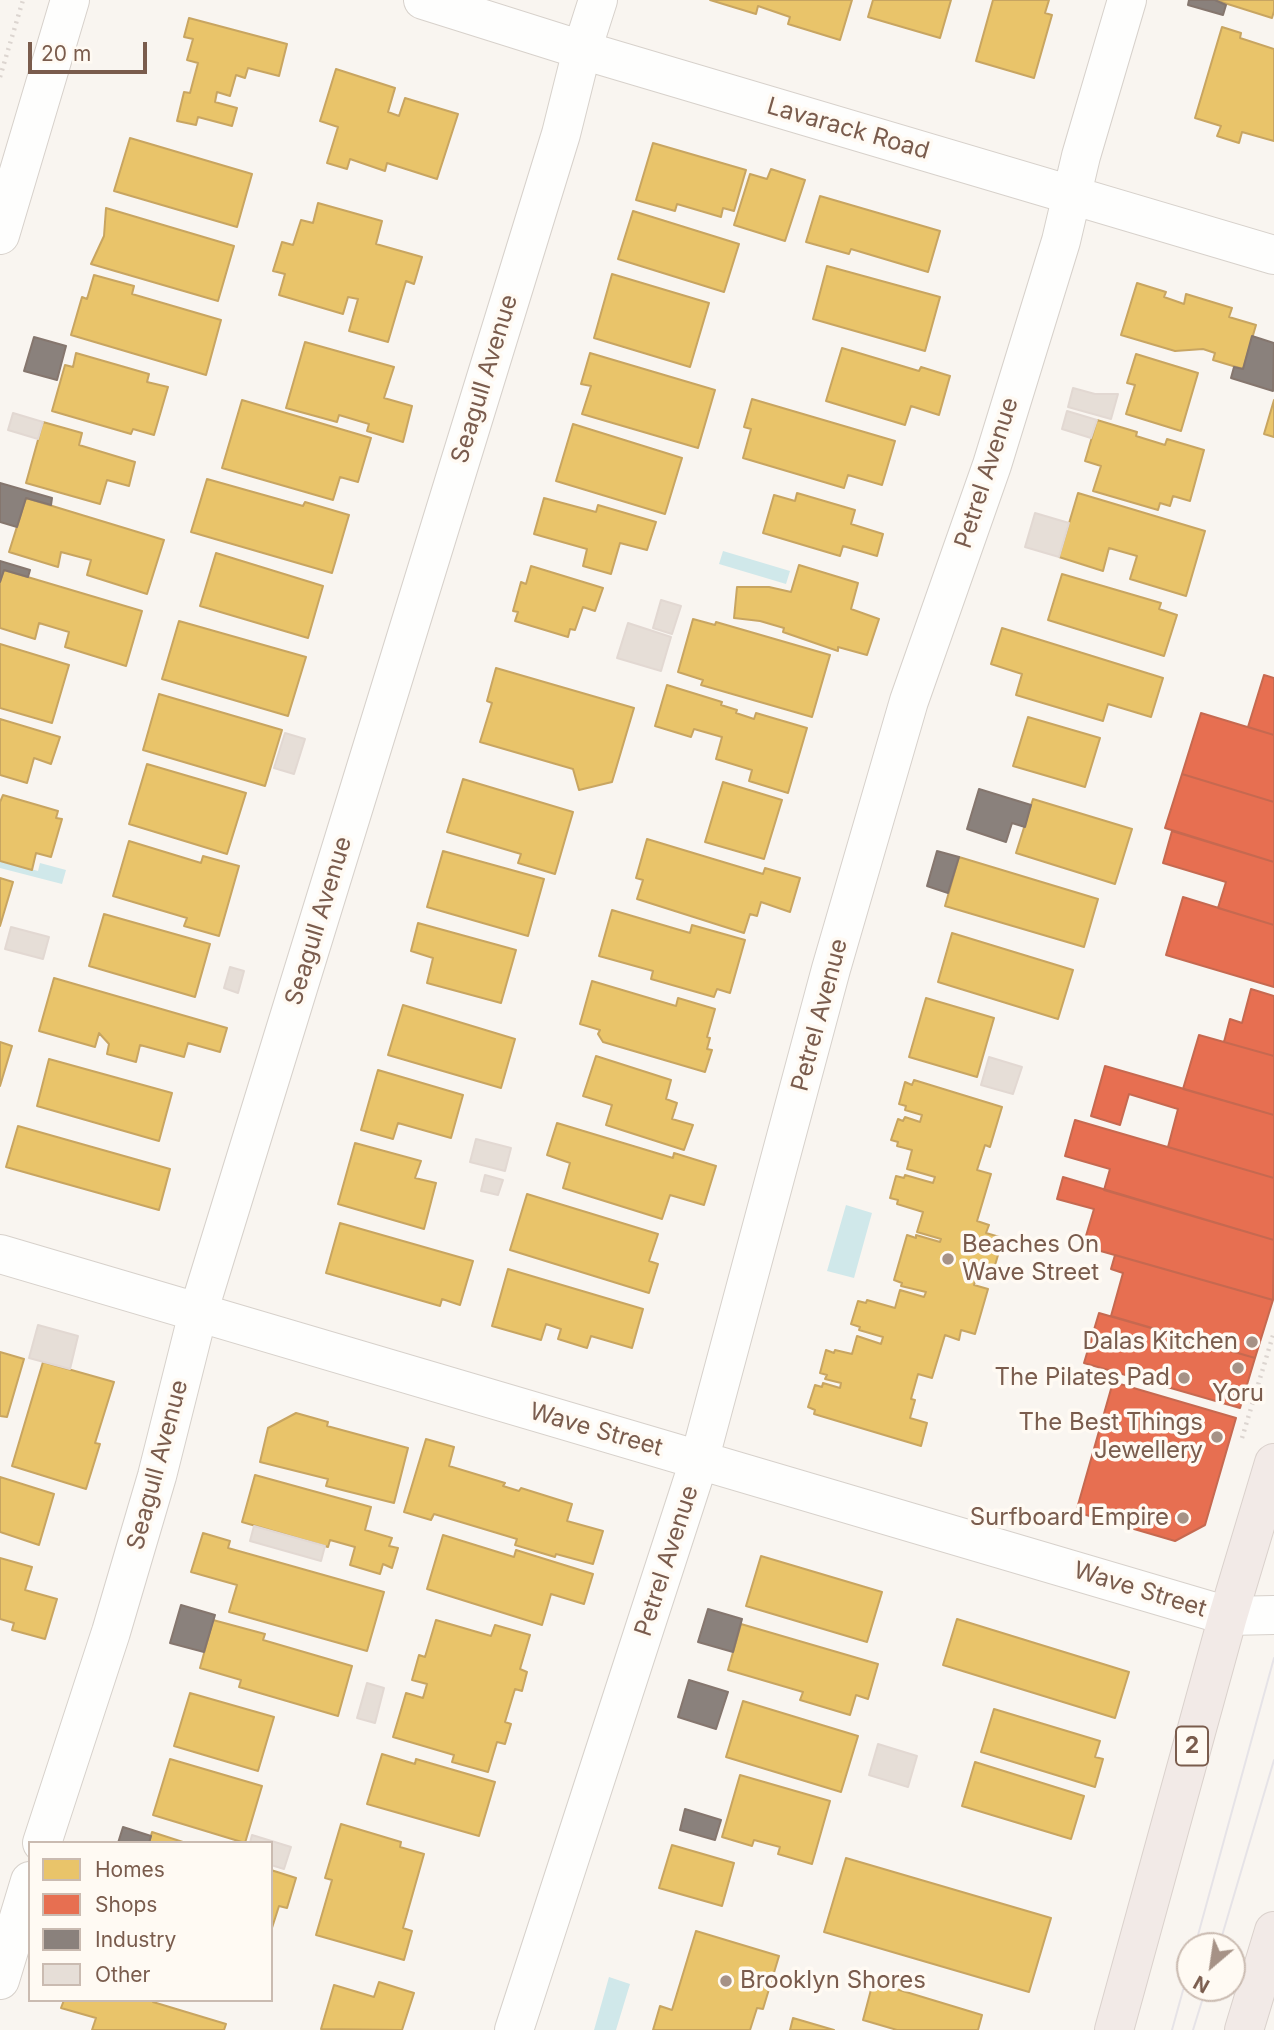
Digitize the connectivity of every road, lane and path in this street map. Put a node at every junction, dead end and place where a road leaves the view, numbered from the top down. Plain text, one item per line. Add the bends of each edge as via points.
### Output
1 (23, 0) edge
2 (70, 0) edge
3 (423, 0) edge
4 (598, 0) edge
5 (1127, 0) edge
6 (582, 50) junction
7 (0, 77) edge
8 (1071, 195) junction
9 (0, 235) edge
10 (1274, 255) edge
11 (0, 1254) edge
12 (198, 1313) junction
13 (699, 1461) junction
14 (1274, 1462) edge
15 (1274, 1615) edge
16 (1228, 1616) junction
17 (43, 1841) edge
18 (28, 1888) edge
19 (1274, 1931) edge
20 (0, 1980) edge
21 (514, 2030) edge
22 (1114, 2030) edge
23 (1244, 2030) edge

1 - 7 path
2 - 9 street
3 - 6 street, Lavarack Road
4 - 6 street, Seagull Avenue
5 - 8 street, Petrel Avenue
6 - 8 street, Lavarack Road
6 - 12 street, Seagull Avenue via 557,147
8 - 10 street, Lavarack Road
8 - 13 street, Petrel Avenue via 992,465 909,701 831,968
11 - 12 street, Wave Street
12 - 13 street, Wave Street
12 - 17 street, Seagull Avenue via 119,1606
13 - 16 street, Wave Street
13 - 21 street, Petrel Avenue
14 - 16 highway, 2
15 - 16 street, Wave Street
16 - 22 highway, 2
18 - 20 street
19 - 23 highway

